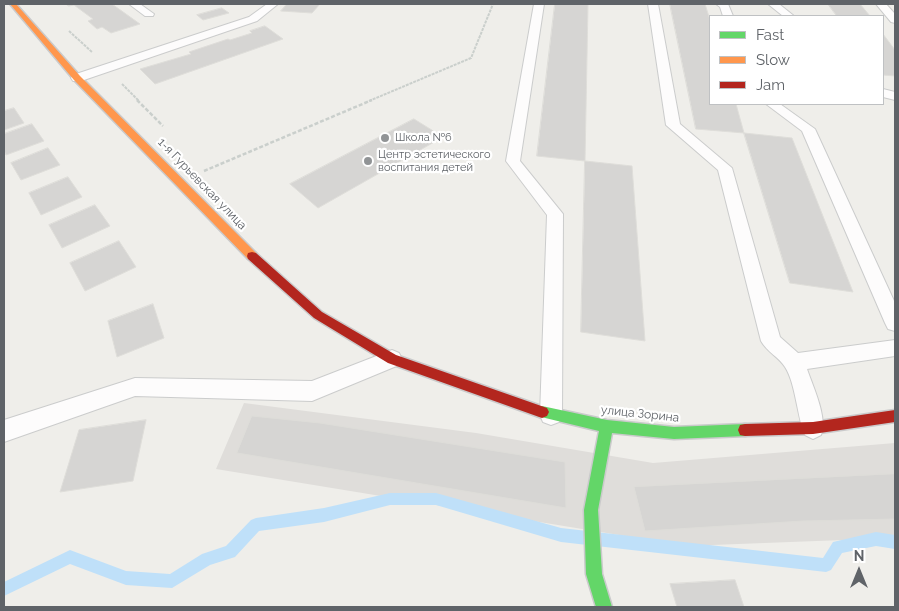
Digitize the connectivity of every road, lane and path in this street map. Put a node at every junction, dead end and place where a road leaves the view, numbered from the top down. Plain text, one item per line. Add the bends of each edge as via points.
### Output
1 (13, 4) edge
2 (134, 4) edge
3 (273, 4) edge
4 (493, 4) edge
5 (539, 4) edge
6 (654, 4) edge
7 (721, 4) edge
8 (773, 4) edge
9 (881, 4) edge
10 (148, 14) dead end
11 (728, 15) edge
12 (788, 15) edge
13 (895, 20) edge
14 (66, 28) dead end
15 (107, 68) junction
16 (77, 78) junction
17 (773, 105) edge
18 (166, 129) dead end
19 (199, 164) dead end
20 (205, 170) junction
21 (212, 177) dead end
22 (180, 181) junction
23 (895, 323) edge
24 (895, 348) edge
25 (392, 359) junction
26 (794, 362) junction
27 (551, 414) junction
28 (895, 416) edge
29 (607, 426) junction
30 (813, 428) junction
31 (4, 431) edge
32 (604, 607) edge

1 - 16 main road, 1-я Гурьевская улица
2 - 10 lane
3 - 15 lane via 254,19
4 - 20 path via 471,58
5 - 27 lane via 513,161 555,214
6 - 26 lane via 673,126 725,168 771,341
7 - 11 lane
8 - 12 lane
9 - 13 lane
14 - 15 path
15 - 16 lane
15 - 18 path
16 - 22 main road, 1-я Гурьевская улица
17 - 23 lane via 808,129
19 - 20 path
20 - 21 path
20 - 22 path
22 - 25 main road, 1-я Гурьевская улица via 252,256 318,315
24 - 26 lane
25 - 27 main road, улица Зорина
25 - 31 lane via 312,391 134,387
26 - 30 lane
27 - 29 main road, улица Зорина
28 - 30 main road, улица Зорина
29 - 30 main road, улица Зорина via 674,432
29 - 32 main road via 591,510 594,574

